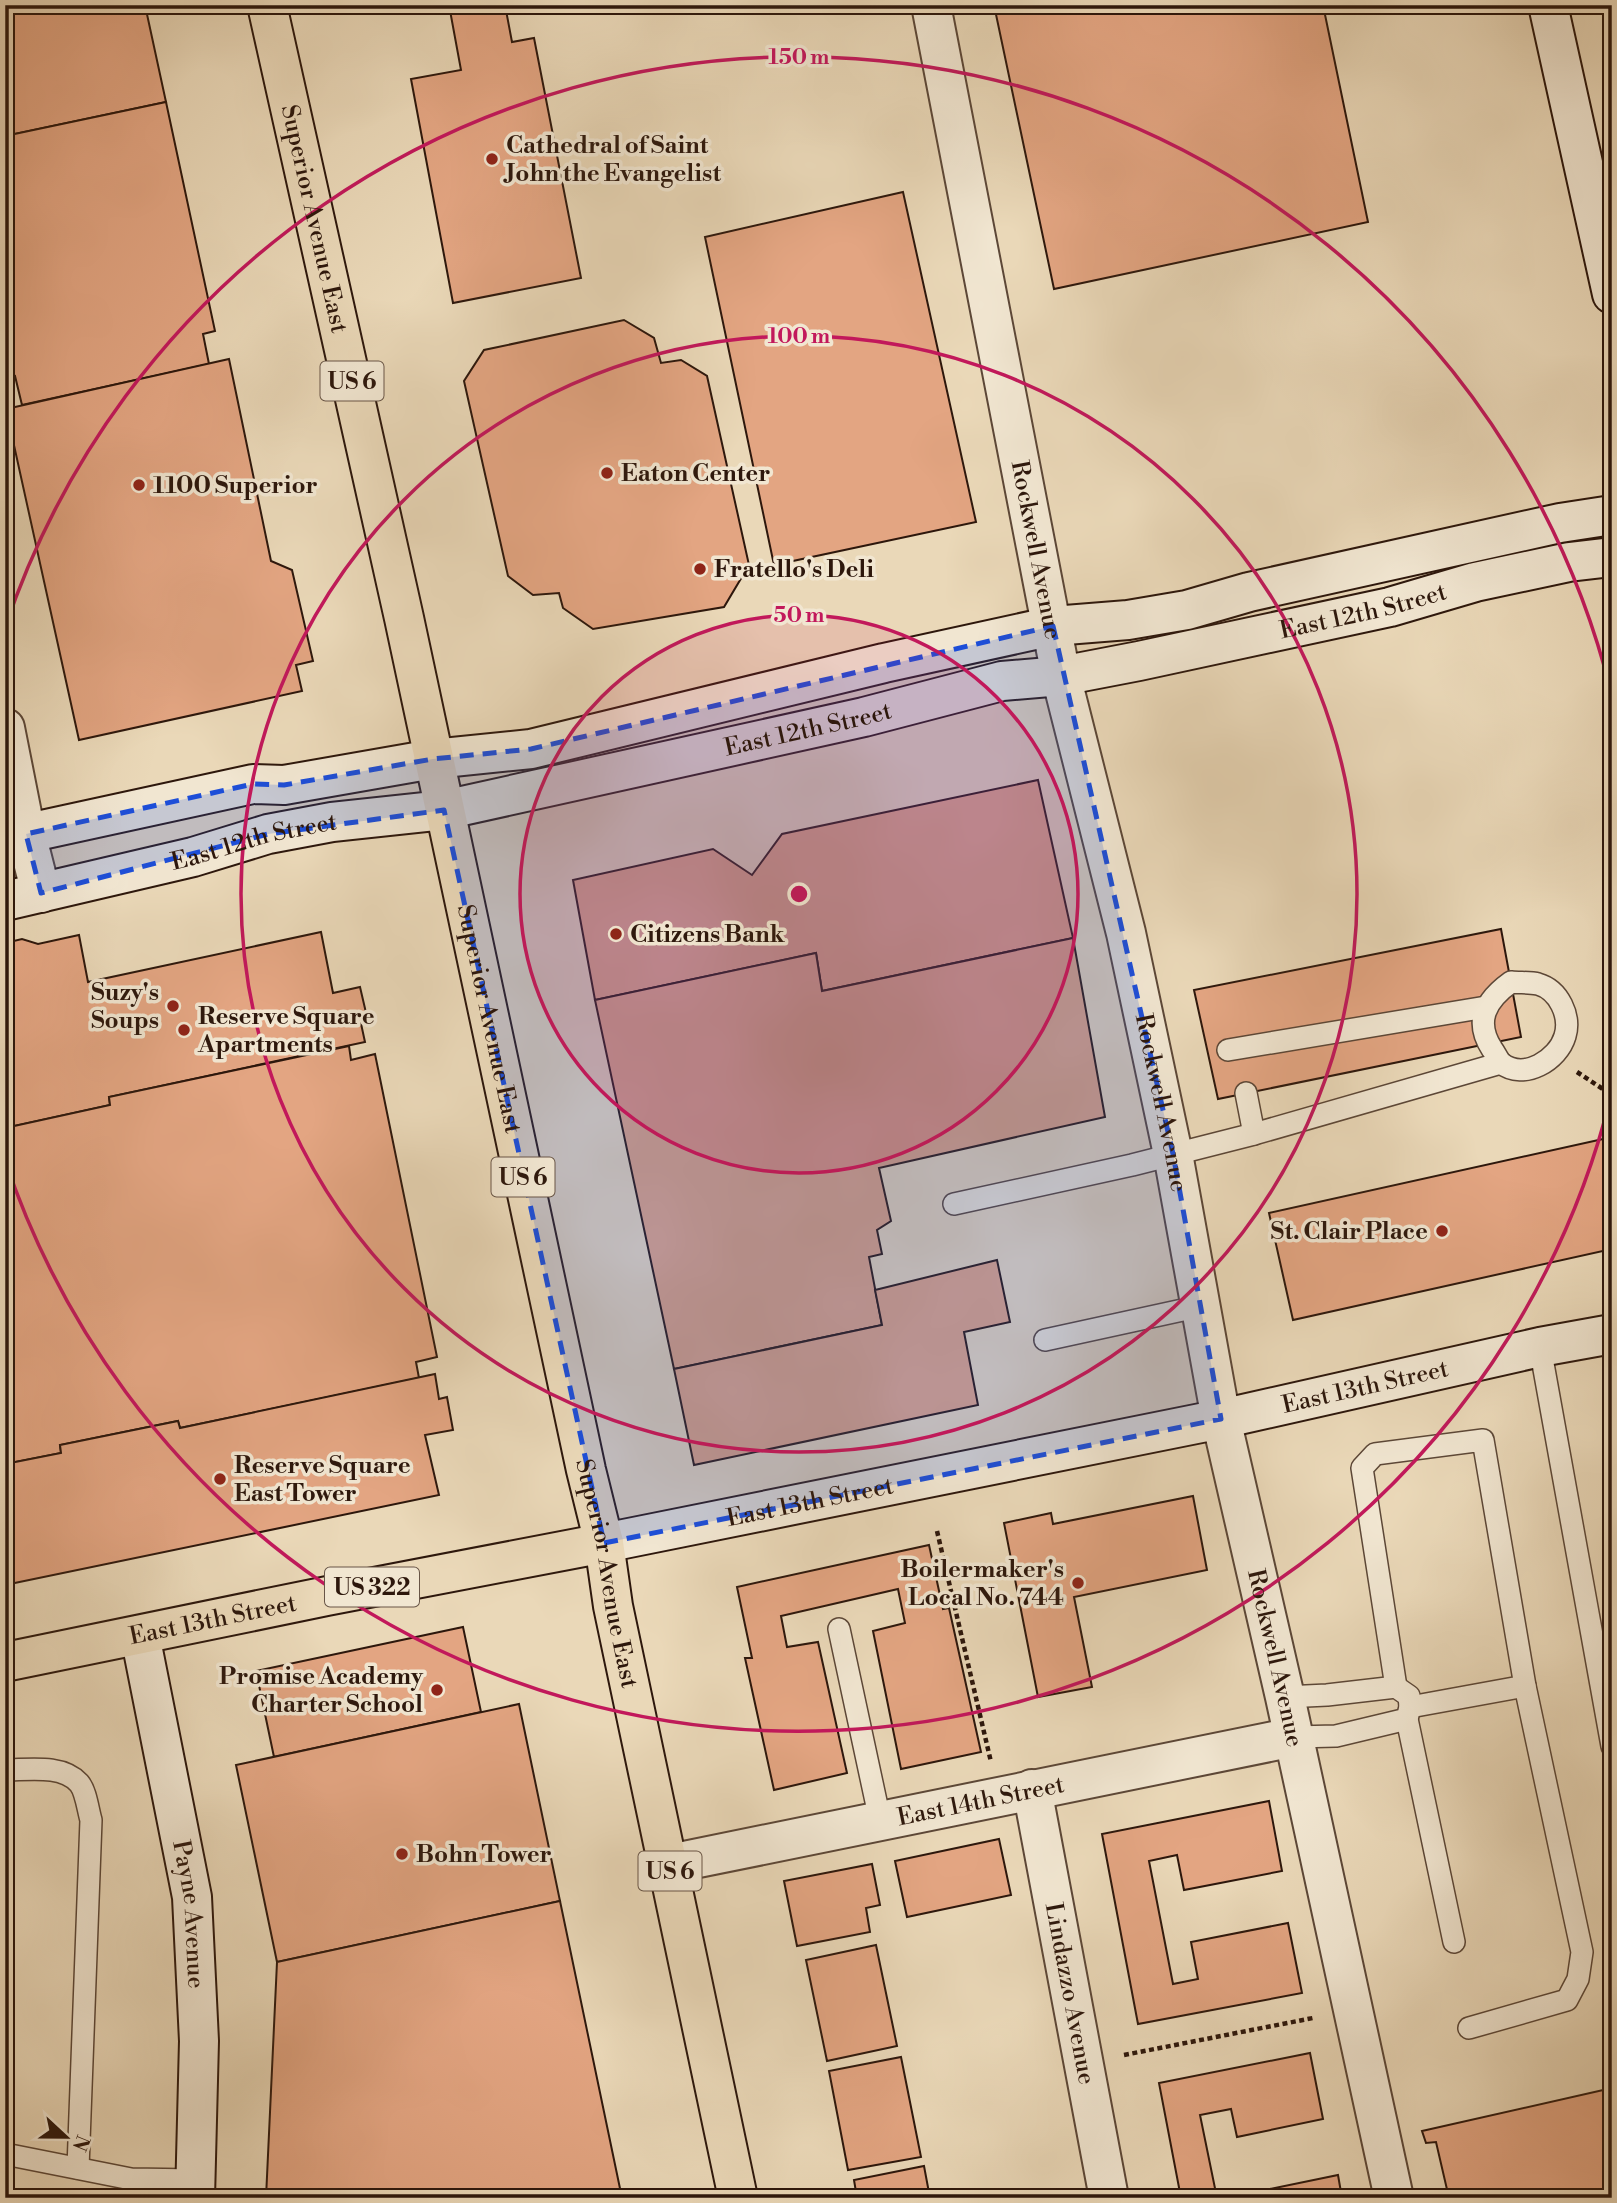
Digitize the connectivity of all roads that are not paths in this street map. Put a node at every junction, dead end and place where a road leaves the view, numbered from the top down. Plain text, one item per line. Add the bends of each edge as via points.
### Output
1 (267, 5) edge
2 (931, 5) edge
3 (1548, 5) edge
4 (1612, 294) edge
5 (1612, 515) edge
6 (1612, 557) edge
7 (1052, 626) junction
8 (1061, 676) junction
9 (5, 728) edge
10 (433, 759) junction
11 (444, 810) junction
12 (15, 836) edge
13 (23, 897) edge
14 (1486, 1007) junction
15 (1228, 1050) dead end
16 (1501, 1063) junction
17 (1246, 1093) dead end
18 (1254, 1134) junction
19 (1173, 1154) junction
20 (954, 1204) dead end
21 (1201, 1306) junction
22 (1612, 1334) edge
23 (1045, 1340) dead end
24 (1540, 1347) junction
25 (1221, 1419) junction
26 (604, 1543) junction
27 (839, 1629) dead end
28 (140, 1635) junction
29 (1604, 1656) edge
30 (5, 1662) edge
31 (1525, 1686) junction
32 (1396, 1687) junction
33 (1285, 1697) junction
34 (1409, 1713) junction
35 (1294, 1737) junction
36 (1612, 1746) edge
37 (5, 1770) edge
38 (1032, 1789) junction
39 (880, 1820) junction
40 (669, 1864) junction
41 (1454, 1941) dead end
42 (1469, 2028) dead end
43 (5, 2154) edge
44 (78, 2168) junction
45 (195, 2189) edge
46 (738, 2198) edge
47 (1108, 2198) edge
48 (1394, 2198) edge

1 - 10 main road, Superior Avenue East / US 6
2 - 7 street, Rockwell Avenue
3 - 4 street
5 - 7 street, East 12th Street via 1276,586 1187,610
6 - 8 street, East 12th Street via 1475,582 1390,607
7 - 8 street, Rockwell Avenue
7 - 10 street, East 12th Street via 531,749
8 - 11 street, East 12th Street via 1002,681 864,717
8 - 19 street, Rockwell Avenue via 1126,933
9 - 12 street
10 - 11 main road, Superior Avenue East / US 6
10 - 12 street, East 12th Street via 284,785 253,784
11 - 13 street, East 12th Street via 332,821 268,834 193,857
11 - 26 main road, Superior Avenue East / US 6
12 - 13 street
14 - 15 lane
14 - 16 lane via 1483,1029
14 - 16 lane via 1511,982 1538,984 1561,1002 1566,1016 1564,1038 1553,1057 1528,1069
16 - 18 lane
17 - 18 lane
18 - 19 lane
19 - 20 lane
19 - 21 street, Rockwell Avenue
21 - 23 lane
21 - 25 street, Rockwell Avenue
22 - 24 street, East 13th Street
24 - 25 street, East 13th Street
24 - 29 lane
25 - 26 street, East 13th Street
25 - 33 street, Rockwell Avenue
26 - 28 main road, East 13th Street / US 322
26 - 40 main road, Superior Avenue East / US 6 via 613,1606
27 - 39 lane
28 - 30 main road, East 13th Street / US 322
28 - 45 street, Payne Avenue via 192,1897 199,2040
29 - 36 lane
31 - 32 lane via 1483,1440 1375,1454 1362,1468
31 - 34 lane
31 - 42 lane via 1582,1952 1578,1979 1567,2000
32 - 33 lane
32 - 34 lane via 1409,1696
33 - 35 street, Rockwell Avenue
34 - 35 lane via 1336,1736
34 - 41 lane
35 - 38 street, East 14th Street
35 - 48 street, Rockwell Avenue
37 - 44 lane via 68,1775 81,1785 91,1820
38 - 39 street, East 14th Street
38 - 47 street, Lindazzo Avenue
39 - 40 street, East 14th Street
40 - 46 main road, Superior Avenue East / US 6
43 - 44 lane
44 - 45 lane

